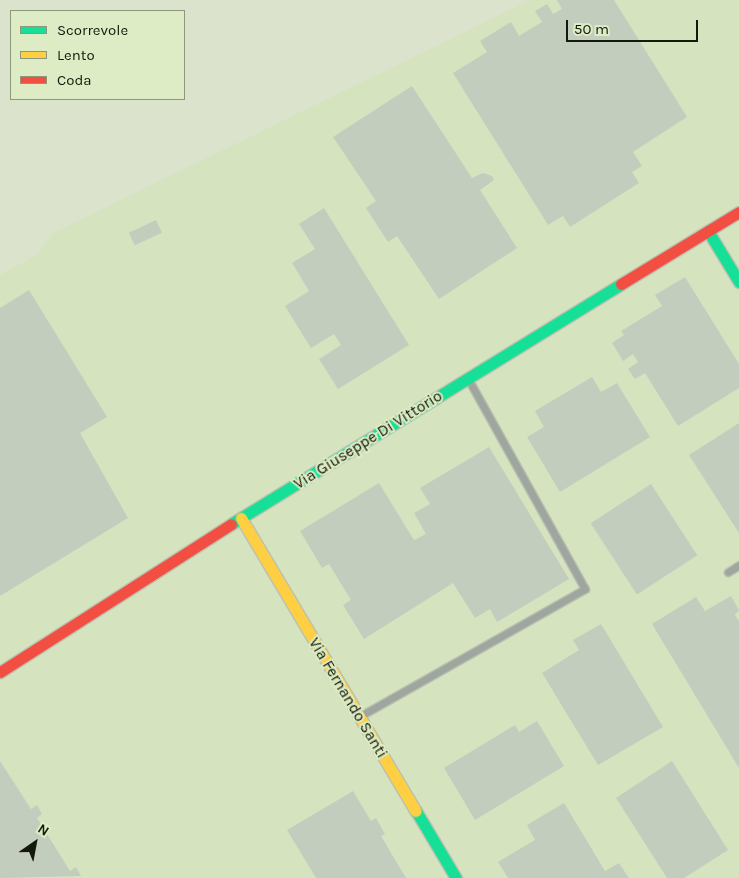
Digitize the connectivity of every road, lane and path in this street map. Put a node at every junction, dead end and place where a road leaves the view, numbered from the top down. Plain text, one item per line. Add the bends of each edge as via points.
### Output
1 (739, 212) edge
2 (708, 231) junction
3 (739, 282) edge
4 (468, 379) junction
5 (241, 518) junction
6 (739, 565) edge
7 (728, 572) dead end
8 (0, 672) edge
9 (360, 717) junction
10 (456, 878) edge

1 - 2 street, Via Giuseppe Di Vittorio
2 - 3 street
2 - 4 street, Via Giuseppe Di Vittorio
4 - 5 street, Via Giuseppe Di Vittorio
4 - 9 lane via 585,589
5 - 8 street, Via Giuseppe Di Vittorio
5 - 9 street, Via Fernando Santi
6 - 7 lane
9 - 10 street, Via Fernando Santi

